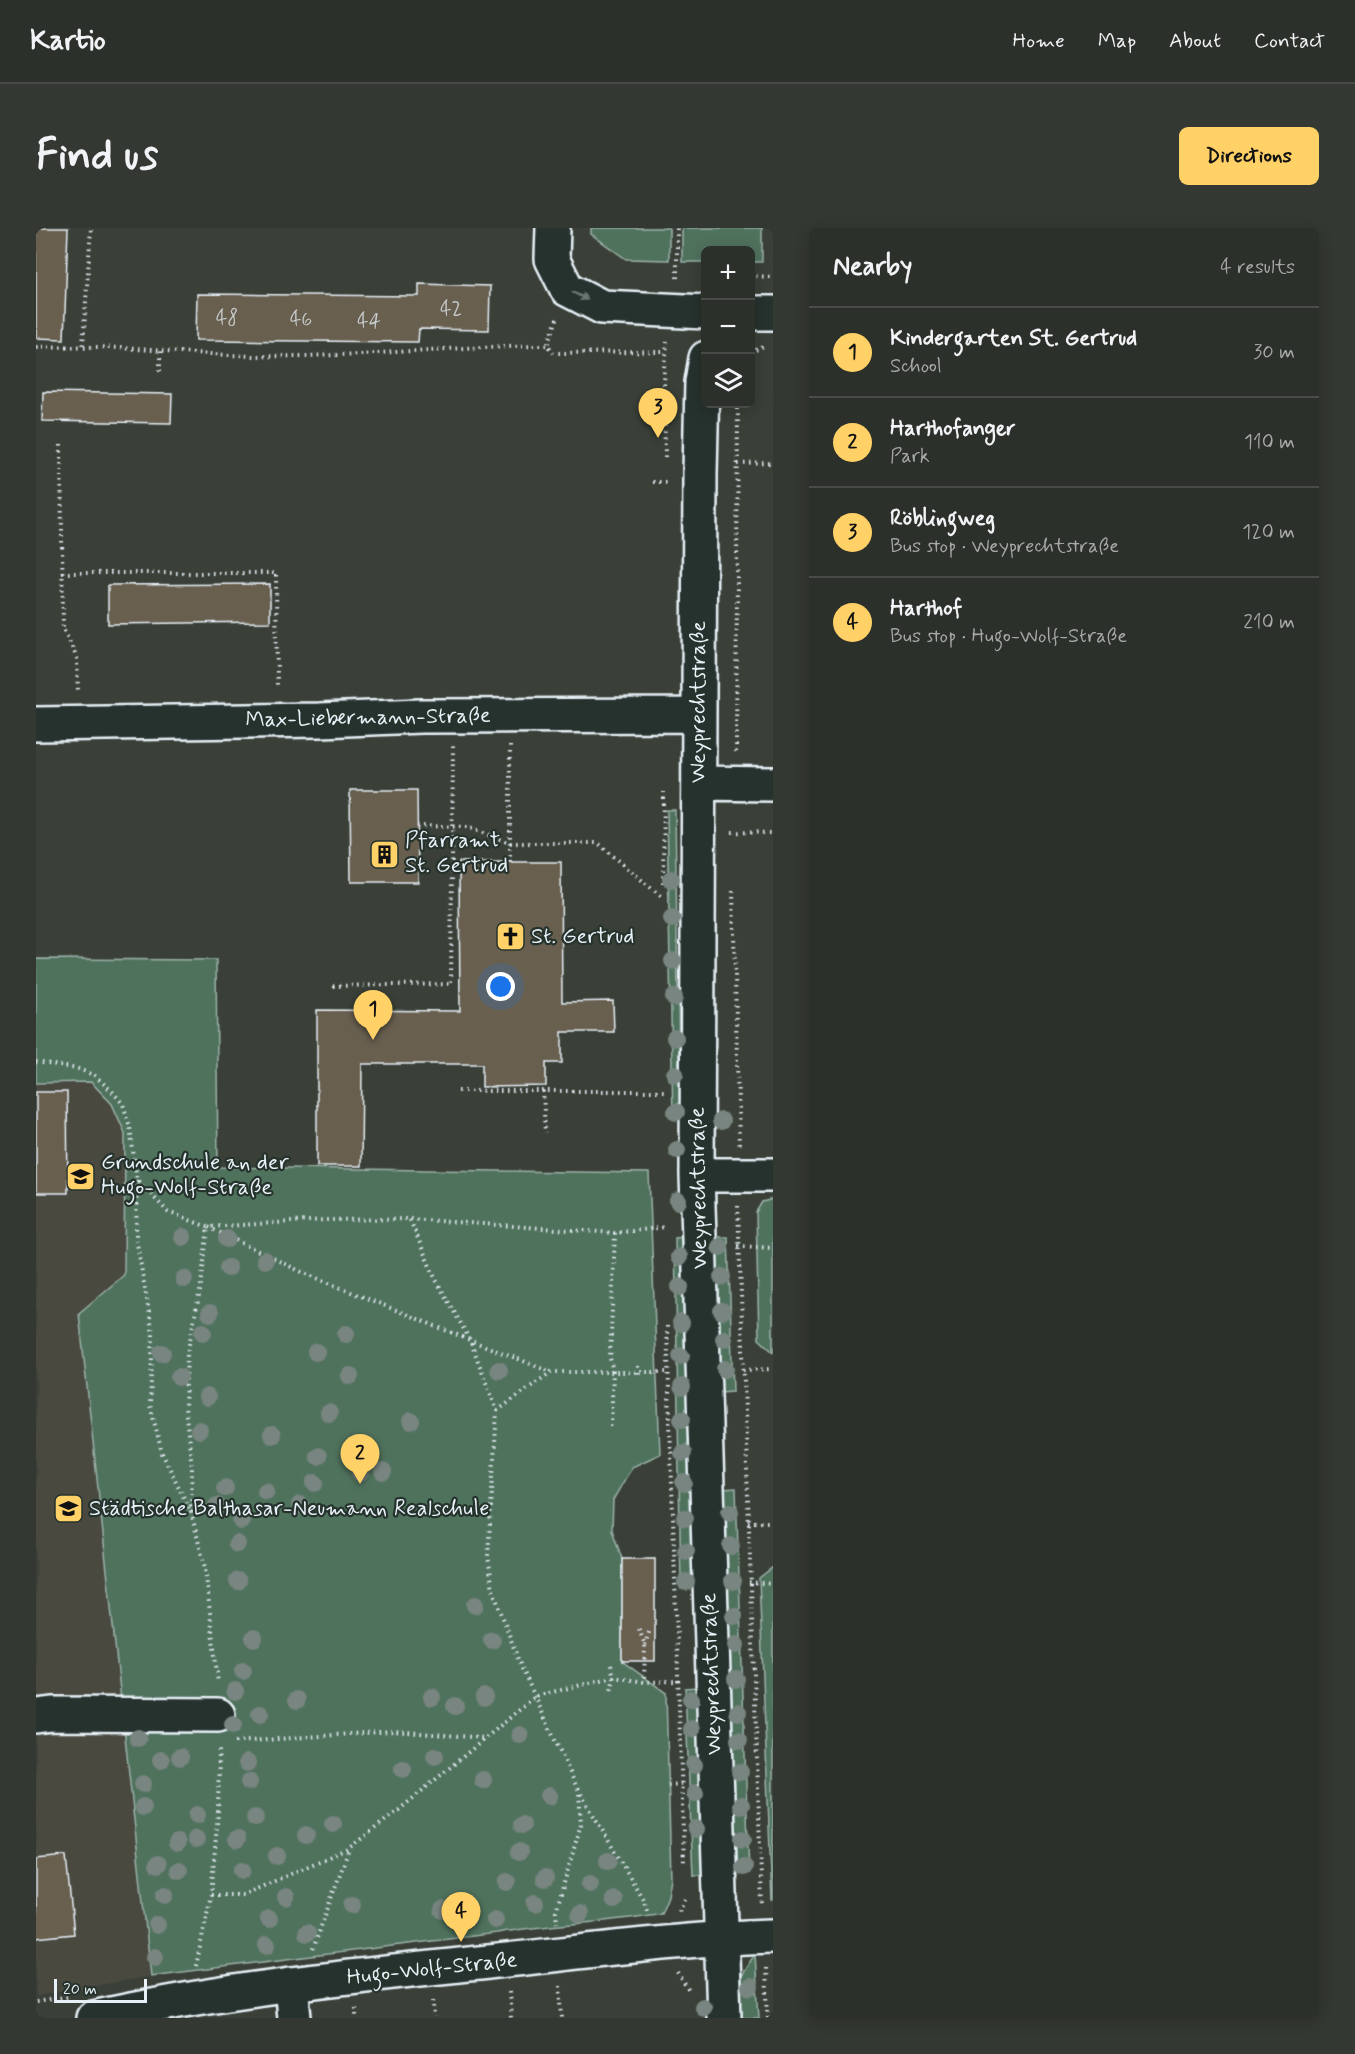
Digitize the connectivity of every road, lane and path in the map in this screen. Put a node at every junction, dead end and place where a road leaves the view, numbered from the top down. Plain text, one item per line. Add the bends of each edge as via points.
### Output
1 (91, 228) edge
2 (552, 228) edge
3 (677, 228) edge
4 (755, 276) edge
5 (773, 277) edge
6 (567, 290) junction
7 (691, 312) edge
8 (755, 313) edge
9 (773, 313) edge
10 (83, 345) junction
11 (548, 345) junction
12 (773, 346) edge
13 (36, 347) edge
14 (755, 350) edge
15 (160, 351) junction
16 (665, 352) dead end
17 (160, 371) dead end
18 (702, 408) edge
19 (738, 408) edge
20 (61, 445) dead end
21 (773, 463) edge
22 (738, 464) junction
23 (651, 482) dead end
24 (666, 482) dead end
25 (62, 573) junction
26 (510, 715) junction
27 (699, 715) junction
28 (453, 716) junction
29 (277, 721) junction
30 (78, 723) junction
31 (36, 724) edge
32 (699, 783) junction
33 (736, 784) junction
34 (773, 784) edge
35 (417, 826) dead end
36 (452, 826) junction
37 (732, 832) junction
38 (773, 833) edge
39 (510, 843) junction
40 (732, 844) dead end
41 (510, 862) dead end
42 (733, 880) dead end
43 (663, 898) dead end
44 (333, 986) dead end
45 (36, 1062) edge
46 (458, 1091) dead end
47 (543, 1091) junction
48 (665, 1091) dead end
49 (545, 1133) dead end
50 (697, 1175) junction
51 (740, 1175) junction
52 (773, 1175) edge
53 (136, 1180) junction
54 (410, 1219) junction
55 (208, 1227) junction
56 (666, 1227) dead end
57 (615, 1233) junction
58 (738, 1246) junction
59 (773, 1248) edge
60 (470, 1340) junction
61 (638, 1369) junction
62 (773, 1369) edge
63 (743, 1370) junction
64 (551, 1372) junction
65 (613, 1372) junction
66 (667, 1372) dead end
67 (638, 1378) dead end
68 (497, 1411) junction
69 (611, 1426) dead end
70 (191, 1512) junction
71 (748, 1522) junction
72 (773, 1522) edge
73 (749, 1582) junction
74 (773, 1584) edge
75 (639, 1629) dead end
76 (650, 1629) dead end
77 (645, 1645) junction
78 (611, 1665) dead end
79 (614, 1677) junction
80 (644, 1682) junction
81 (677, 1682) dead end
82 (611, 1691) dead end
83 (536, 1696) junction
84 (36, 1716) edge
85 (219, 1729) junction
86 (486, 1738) junction
87 (681, 1784) dead end
88 (668, 1785) dead end
89 (579, 1792) junction
90 (349, 1848) junction
91 (212, 1895) junction
92 (651, 1922) dead end
93 (557, 1933) dead end
94 (769, 1936) edge
95 (721, 1938) junction
96 (312, 1951) dead end
97 (559, 1979) dead end
98 (291, 1984) junction
99 (508, 1985) dead end
100 (433, 1993) dead end
101 (199, 1996) junction
102 (93, 2018) edge
103 (294, 2018) edge
104 (434, 2018) edge
105 (511, 2018) edge
106 (562, 2018) edge
107 (724, 2018) edge
108 (768, 2018) edge

1 - 10 path
2 - 6 street via 552,259
3 - 7 path
4 - 5 path
6 -> 7 street via 602,307
6 - 11 path
8 - 9 street
10 - 13 path
10 - 15 path
11 - 15 path via 256,356
11 - 16 path via 554,353
12 - 14 path
15 - 17 path
18 - 27 street, Weyprechtstraße
19 - 22 path
20 - 25 path
21 - 22 path
22 - 33 path
23 - 24 path
25 - 29 path via 276,573
25 - 30 path via 63,628 77,658
26 - 27 street, Max-Liebermann-Straße
26 - 28 street, Max-Liebermann-Straße
26 - 39 path
27 - 32 street, Weyprechtstraße
28 - 29 street, Max-Liebermann-Straße
28 - 36 path
29 - 30 street, Max-Liebermann-Straße
30 - 31 street, Max-Liebermann-Straße
32 - 33 street
32 - 50 street, Weyprechtstraße
33 - 34 street
33 - 37 path
35 - 36 path
36 - 39 path via 467,827
36 - 44 path via 451,984
37 - 38 path
37 - 40 path
39 - 41 path
39 - 43 path via 598,843
42 - 51 path
45 - 53 path via 78,1069 112,1091 123,1104 130,1126
46 - 47 path
47 - 48 path
47 - 49 path
50 - 51 street
50 - 95 street, Weyprechtstraße
51 - 52 street
51 - 58 path
53 - 55 path via 168,1212
53 - 70 path via 136,1238 153,1334 150,1405 162,1453
54 - 55 path
54 - 57 path
54 - 60 path via 435,1278
55 - 60 path via 304,1273
55 - 70 path via 187,1354 185,1407 192,1467
56 - 57 path
57 - 65 path via 610,1358
58 - 59 path
58 - 63 path
60 - 64 path
60 - 68 path
61 - 65 path
61 - 66 path
61 - 67 path
62 - 63 path
63 - 71 path
64 - 65 path
64 - 68 path
65 - 69 path
68 - 83 path via 488,1556 493,1590
70 - 85 path via 205,1568 217,1668
71 - 72 path
71 - 73 path
73 - 74 path
73 - 94 path
75 - 77 path
76 - 77 path
77 - 80 path
78 - 79 path
79 - 80 path
79 - 82 path
79 - 83 path
80 - 81 path
83 - 86 path
83 - 89 path
84 - 85 street via 52,1714
85 - 86 path via 393,1731
85 - 91 path
86 - 90 path
87 - 88 path
89 - 92 path via 644,1901
89 - 93 path via 581,1824 556,1911
90 - 91 path via 243,1895
90 - 96 path
91 - 101 path via 196,1964
94 - 95 street, Hugo-Wolf-Straße
94 - 108 path
95 - 98 street, Hugo-Wolf-Straße
95 - 107 street, Weyprechtstraße
97 - 106 path
98 - 101 street, Hugo-Wolf-Straße
98 - 103 street
99 - 105 path
100 - 104 path
101 - 102 street, Hugo-Wolf-Straße

